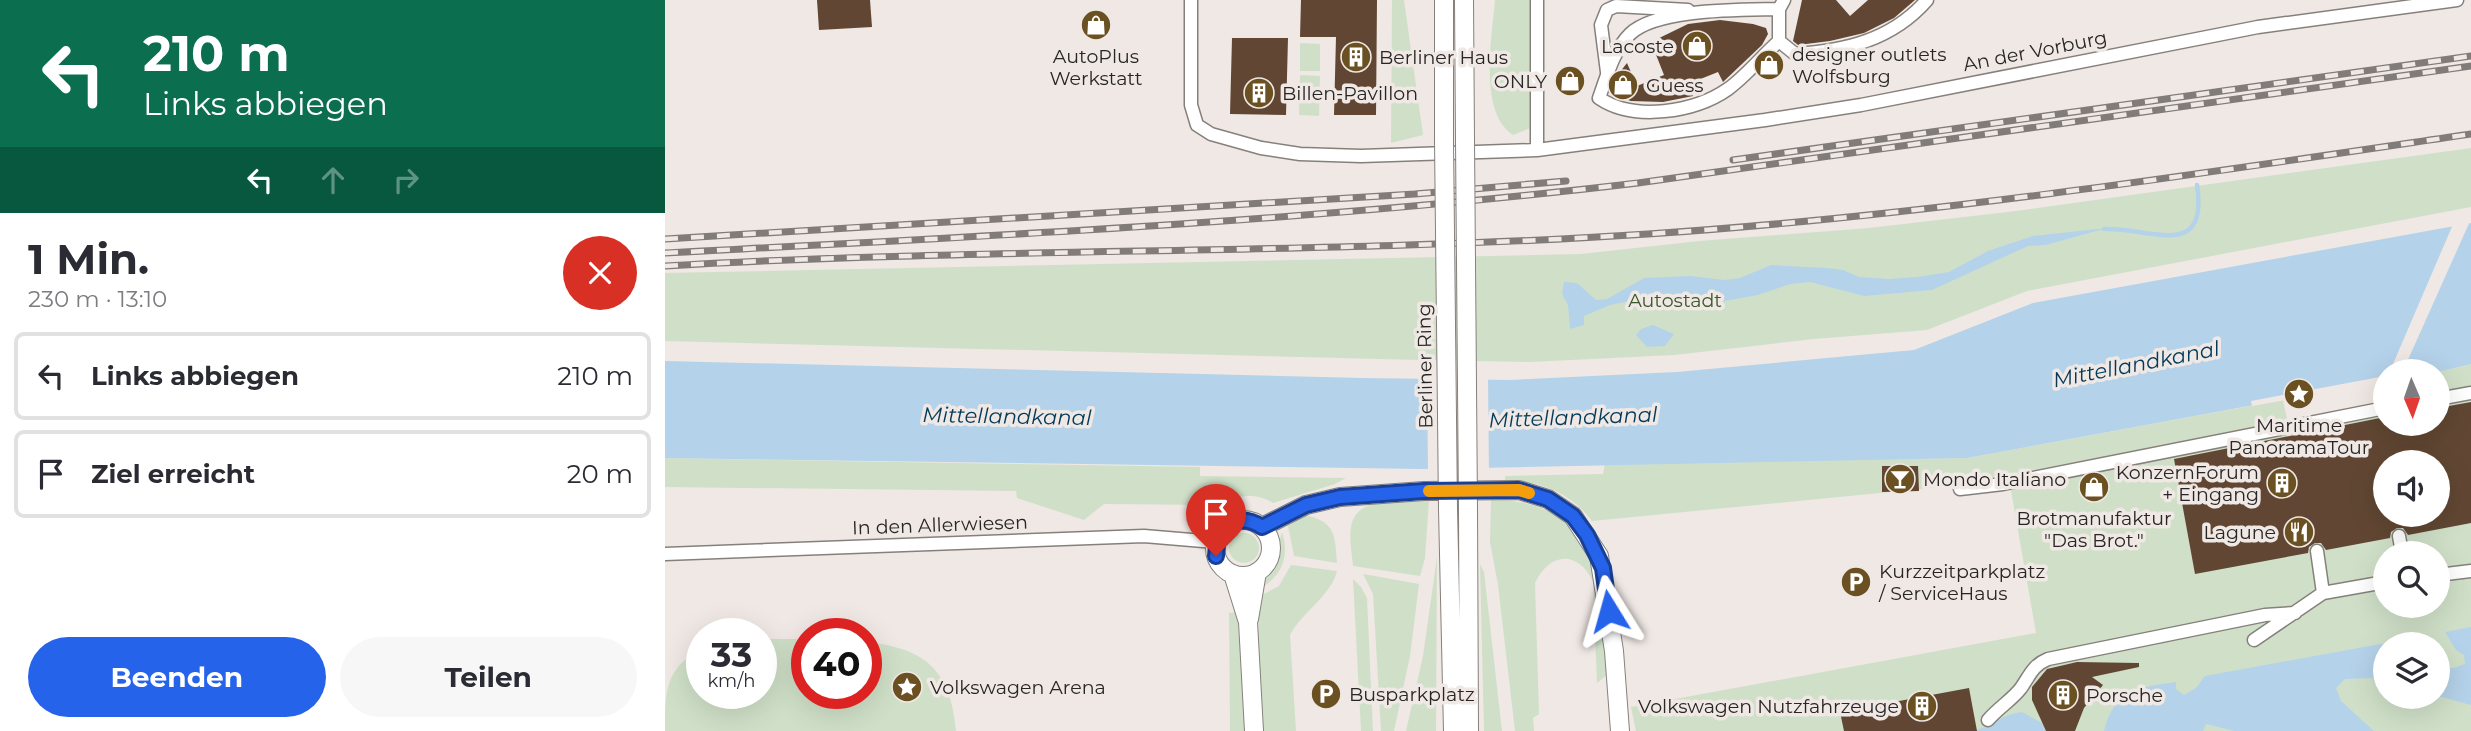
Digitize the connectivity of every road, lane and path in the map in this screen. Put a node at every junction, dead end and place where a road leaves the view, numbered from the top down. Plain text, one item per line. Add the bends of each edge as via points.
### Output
1 (1191, 0) edge
2 (1436, 0) edge
3 (1444, 0) edge
4 (1464, 0) edge
5 (1537, 0) edge
6 (1927, 0) edge
7 (2457, 0) edge
8 (1782, 4) edge
9 (1702, 11) junction
10 (1779, 41) junction
11 (1442, 62) junction
12 (1607, 76) junction
13 (1537, 150) junction
14 (2471, 393) edge
15 (2450, 397) edge
16 (2373, 414) edge
17 (1960, 489) dead end
18 (1262, 527) junction
19 (2399, 537) dead end
20 (2400, 541) edge
21 (1215, 542) junction
22 (2318, 551) dead end
23 (665, 554) edge
24 (2471, 571) edge
25 (1257, 572) junction
26 (1233, 574) junction
27 (2450, 574) edge
28 (2373, 584) edge
29 (2323, 593) junction
30 (2295, 613) junction
31 (1248, 622) junction
32 (2254, 640) dead end
33 (1453, 711) junction
34 (1988, 720) dead end
35 (1254, 731) edge
36 (1447, 731) edge
37 (1453, 731) edge
38 (1469, 731) edge
39 (1620, 731) edge

1 - 13 street, An der Vorburg via 1191,105 1197,125 1211,134 1300,154
2 - 11 main road
3 - 11 main road, Berliner Ring
4 - 38 main road, bridge
5 - 13 street
6 - 10 street via 1870,41 1829,52 1795,54
7 - 13 street, An der Vorburg via 2258,27 1861,106
8 - 9 street
8 - 10 street
9 - 12 street via 1626,32
9 - 12 street via 1616,6 1607,10 1601,25
10 - 12 street via 1727,89 1696,104 1668,110 1636,111 1605,102 1599,98
11 - 33 main road, Berliner Ring, bridge
14 - 15 street
16 - 17 street
18 - 21 main road via 1249,520 1233,522
18 - 25 main road via 1271,552
18 - 39 main road via 1306,505 1340,497 1519,490 1548,499 1573,516 1603,568
19 - 20 street
21 - 23 street, In den Allerwiesen via 1144,536
21 - 26 main road via 1219,562
22 - 29 street
24 - 27 street
25 - 26 main road
25 - 31 main road
26 - 31 main road
28 - 29 street
29 - 30 street
30 - 32 street
30 - 34 street via 2265,615 2048,659 2032,669 2020,690
31 - 35 main road
33 - 36 main road
33 - 37 main road, Berliner Ring

